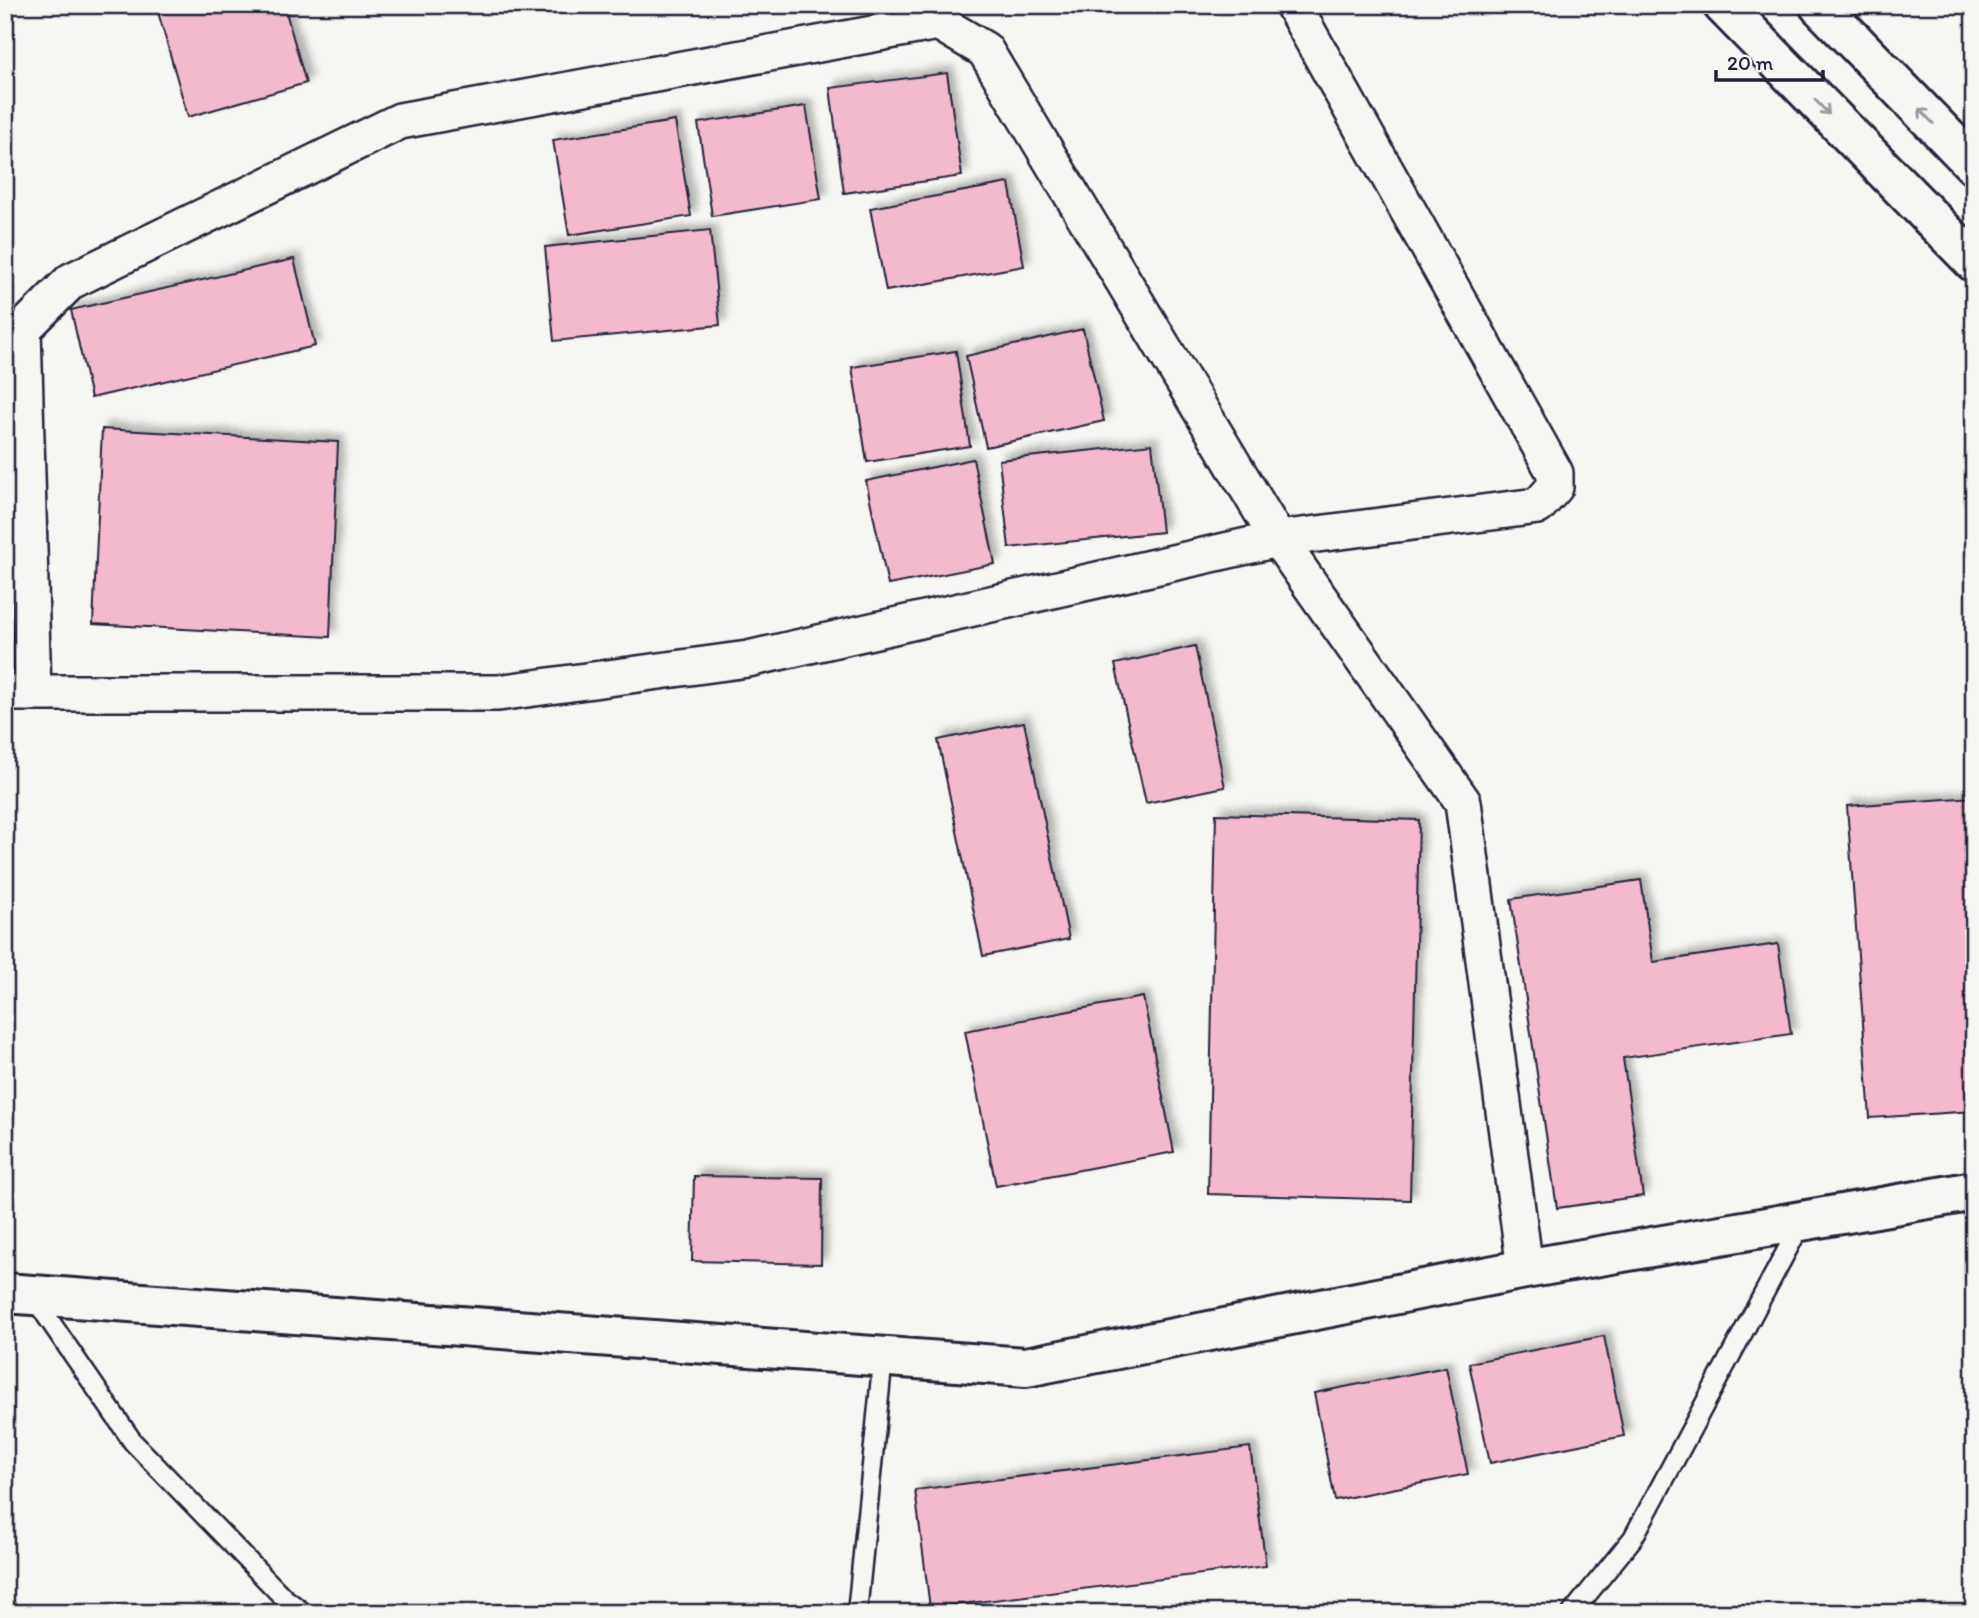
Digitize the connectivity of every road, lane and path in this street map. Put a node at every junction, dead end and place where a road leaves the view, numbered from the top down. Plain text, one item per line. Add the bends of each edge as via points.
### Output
1 (1293, 5) edge
2 (1723, 5) edge
3 (1819, 5) edge
4 (1974, 165) edge
5 (1974, 262) edge
6 (1278, 539) junction
7 (19, 693) edge
8 (1974, 1191) edge
9 (1802, 1221) junction
10 (1525, 1269) junction
11 (18, 1294) edge
12 (883, 1357) junction
13 (304, 1613) edge
14 (857, 1613) edge
15 (1572, 1613) edge

1 - 6 street via 1555,473 1555,487 1538,506
2 -> 5 street
4 -> 3 street
6 - 7 street via 748,659 498,693
6 - 7 street via 985,50 938,22 400,121 71,281 23,329
6 - 10 street via 1463,802
8 - 9 street
9 - 10 street
9 - 15 lane via 1633,1538
10 - 12 street via 1026,1367
11 - 12 street
11 - 13 lane via 133,1443
12 - 14 lane

